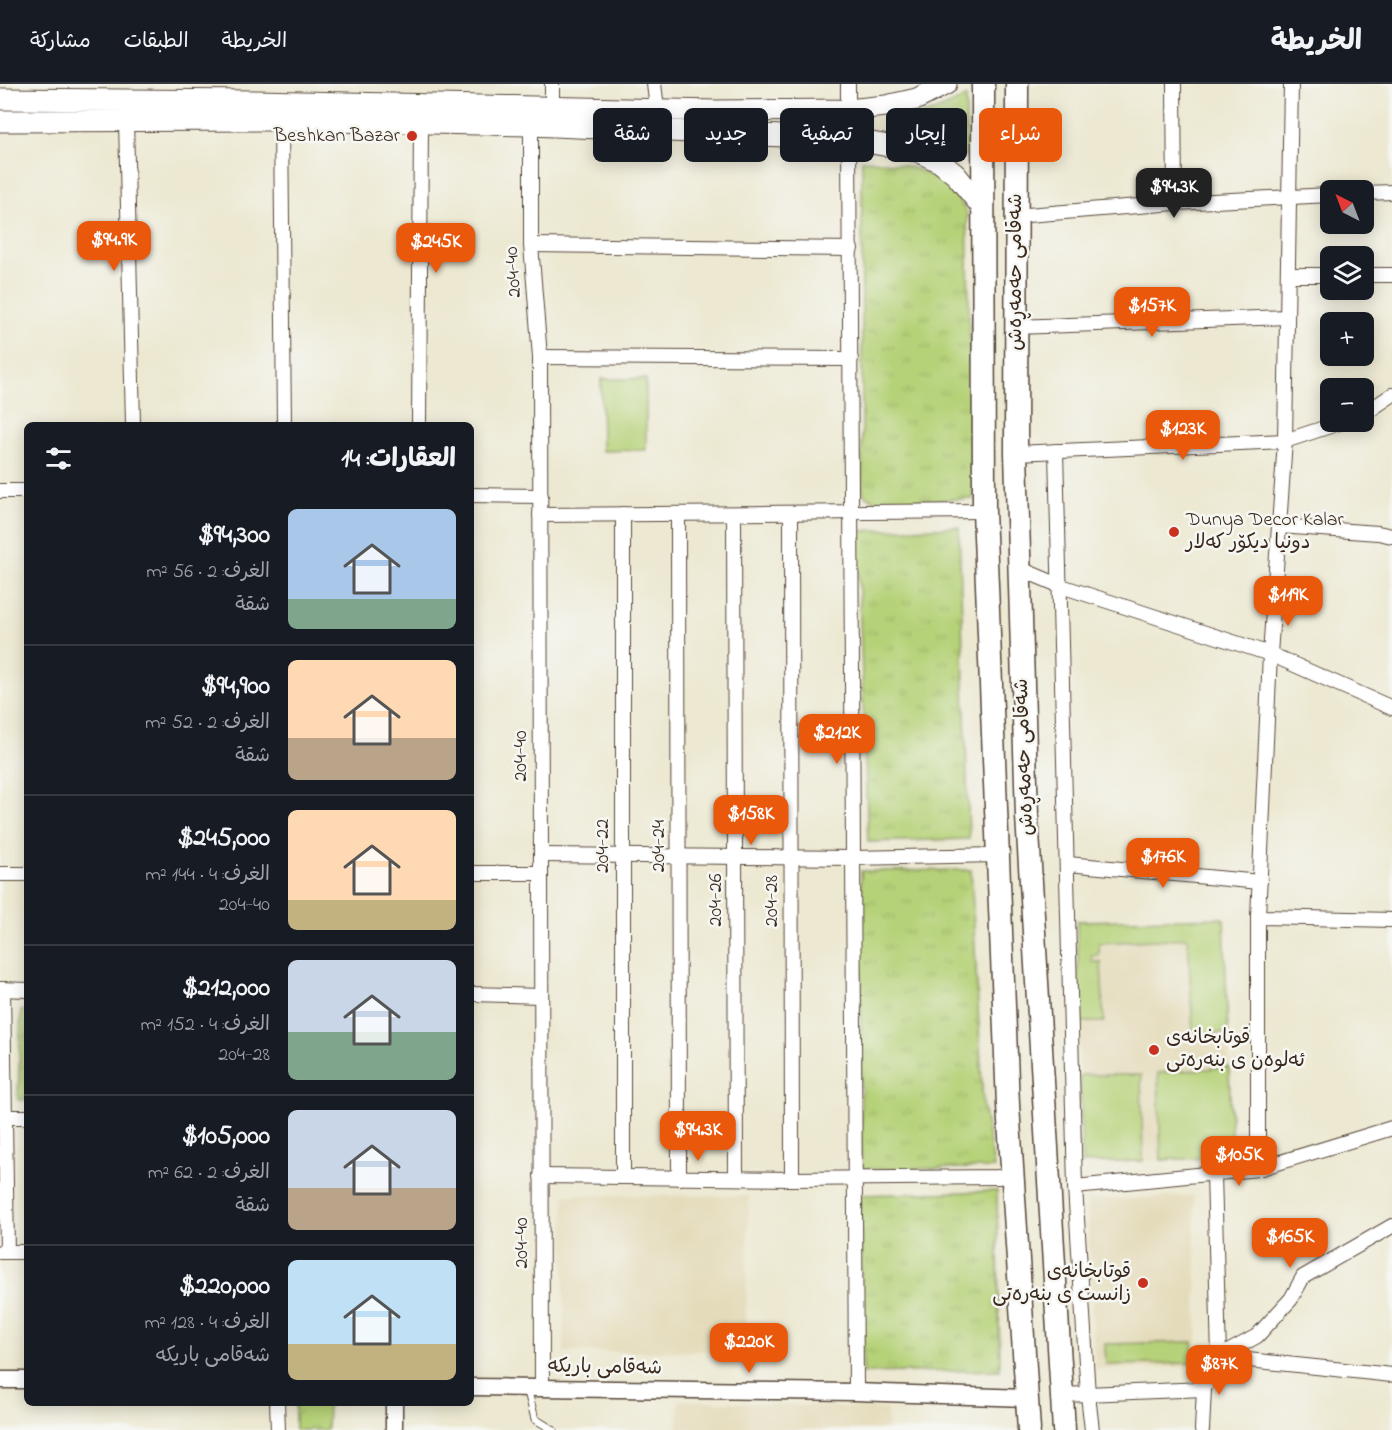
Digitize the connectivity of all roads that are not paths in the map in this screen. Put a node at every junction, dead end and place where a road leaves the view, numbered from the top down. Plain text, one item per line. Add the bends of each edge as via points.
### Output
1 (552, 84) edge
2 (654, 84) edge
3 (848, 84) edge
4 (946, 84) edge
5 (983, 84) edge
6 (1017, 84) edge
7 (1174, 84) edge
8 (1292, 84) edge
9 (0, 99) edge
10 (552, 107) junction
11 (657, 108) joint
12 (848, 108) edge
13 (867, 108) edge
14 (126, 120) junction
15 (280, 120) junction
16 (0, 121) edge
17 (421, 124) junction
18 (531, 125) junction
19 (684, 131) edge
20 (874, 143) edge
21 (849, 162) edge
22 (1392, 192) edge
23 (1374, 193) edge
24 (1320, 195) edge
25 (1289, 197) junction
26 (1175, 203) junction
27 (982, 207) junction
28 (1015, 216) junction
29 (531, 245) junction
30 (851, 249) junction
31 (1289, 275) junction
32 (1320, 275) edge
33 (1374, 275) edge
34 (1392, 275) edge
35 (1287, 317) junction
36 (1016, 327) junction
37 (540, 357) junction
38 (851, 360) junction
39 (1392, 395) edge
40 (1374, 407) edge
41 (133, 422) edge
42 (284, 422) edge
43 (419, 422) edge
44 (1320, 429) edge
45 (1285, 441) junction
46 (1056, 451) junction
47 (1016, 453) junction
48 (0, 491) edge
49 (24, 491) edge
50 (474, 495) edge
51 (540, 496) junction
52 (984, 511) junction
53 (623, 514) junction
54 (678, 514) junction
55 (734, 514) junction
56 (791, 514) junction
57 (852, 514) junction
58 (540, 515) junction
59 (1279, 526) junction
60 (1392, 536) edge
61 (1018, 568) junction
62 (1061, 586) junction
63 (1270, 654) junction
64 (1392, 708) edge
65 (541, 855) junction
66 (998, 855) junction
67 (623, 856) junction
68 (678, 856) junction
69 (735, 857) junction
70 (792, 857) junction
71 (854, 858) junction
72 (1068, 864) junction
73 (474, 873) edge
74 (541, 873) junction
75 (0, 874) edge
76 (24, 874) edge
77 (1260, 882) junction
78 (1258, 917) junction
79 (1392, 920) edge
80 (1, 989) edge
81 (24, 990) edge
82 (474, 994) edge
83 (540, 996) junction
84 (1008, 1105) junction
85 (1046, 1106) junction
86 (5, 1117) junction
87 (24, 1117) edge
88 (1391, 1131) edge
89 (1257, 1169) junction
90 (1214, 1174) junction
91 (1012, 1175) junction
92 (541, 1176) junction
93 (623, 1177) junction
94 (679, 1178) junction
95 (736, 1178) junction
96 (855, 1178) junction
97 (792, 1179) junction
98 (1075, 1187) junction
99 (1392, 1226) edge
100 (4, 1252) edge
101 (24, 1252) edge
102 (1219, 1357) junction
103 (1392, 1375) edge
104 (0, 1380) edge
105 (24, 1380) edge
106 (474, 1387) edge
107 (535, 1388) junction
108 (1204, 1389) junction
109 (856, 1392) junction
110 (1062, 1395) junction
111 (1088, 1395) junction
112 (1026, 1398) junction
113 (277, 1406) edge
114 (394, 1406) edge
115 (535, 1419) junction
116 (278, 1430) edge
117 (394, 1430) edge
118 (534, 1430) edge
119 (553, 1430) edge
120 (1029, 1430) edge
121 (1064, 1430) edge
122 (1092, 1430) edge
123 (1202, 1430) edge

1 - 10 street
2 - 11 street
3 - 12 street
4 - 13 main road via 917,99
5 - 27 highway, شەقامی حەمەڕەش
6 - 28 highway, شەقامی حەمەڕەش
7 - 26 street
8 - 25 street
9 - 10 main road
10 - 11 main road
14 - 15 main road
14 - 16 main road
14 - 41 street
15 - 17 main road
15 - 42 street
17 - 18 main road
17 - 43 street
18 - 19 main road
18 - 29 street, 204-40
20 - 27 main road via 917,151 932,158 956,175
21 - 30 street
22 - 23 street
24 - 25 street
25 - 26 street
25 - 31 street
26 - 28 street
27 - 52 highway, شەقامی حەمەڕەش
28 - 36 highway, شەقامی حەمەڕەش
29 - 30 street
29 - 37 street, 204-40
30 - 38 street
31 - 32 street
31 - 35 street
33 - 34 street
35 - 36 street
35 - 45 street
36 - 47 highway, شەقامی حەمەڕەش
37 - 38 street
37 - 51 street, 204-40
38 - 57 street
39 - 40 street
44 - 45 street
45 - 46 street
45 - 59 street
46 - 47 street
46 - 62 street
47 - 61 highway, شەقامی حەمەڕەش
48 - 49 street
50 - 51 street
51 - 58 street, 204-40
52 - 57 street
52 - 66 highway, شەقامی حەمەڕەش
53 - 54 street
53 - 58 street
53 - 67 street, 204-22
54 - 55 street
54 - 68 street, 204-24
55 - 56 street
55 - 69 street, 204-26
56 - 57 street
56 - 70 street, 204-28
57 - 71 street
58 - 65 street, 204-40
59 - 60 street
59 - 63 street
61 - 62 street
61 - 85 highway, شەقامی حەمەڕەش via 1027,816
62 - 63 street
62 - 72 street
63 - 64 street
63 - 77 street
65 - 67 street
65 - 74 street, 204-40
66 - 71 street
66 - 84 highway, شەقامی حەمەڕەش
67 - 68 street
67 - 93 street, 204-22
68 - 69 street
68 - 94 street, 204-24
69 - 70 street
69 - 95 street, 204-26
70 - 71 street
70 - 97 street, 204-28
71 - 96 street
72 - 77 street
72 - 98 street
73 - 74 street
74 - 83 street, 204-40
75 - 76 street
77 - 78 street
78 - 79 street
78 - 89 street
80 - 81 street
80 - 86 street
82 - 83 street
83 - 92 street, 204-40
84 - 85 highway
84 - 91 highway, شەقامی حەمەڕەش
85 - 110 highway, شەقامی حەمەڕەش
86 - 87 street
86 - 100 street
88 - 89 street
89 - 90 street
90 - 98 street
90 - 102 street
91 - 96 street
91 - 112 highway, شەقامی حەمەڕەش
92 - 93 street
92 - 107 street, 204-40
93 - 94 street
94 - 95 street
95 - 97 street
96 - 97 street
96 - 109 street
98 - 111 street
99 - 102 street via 1303,1277 1291,1299 1257,1336
100 - 101 street
102 - 103 street
102 - 108 street
104 - 105 street
106 - 107 street, شەقامی باریکە
107 - 109 street, شەقامی باریکە
107 - 115 lane
108 - 111 street
108 - 123 street
109 - 112 street, شەقامی باریکە
110 - 111 street
110 - 121 highway, شەقامی حەمەڕەش
111 - 122 street
112 - 120 highway, شەقامی حەمەڕەش
113 - 116 street
114 - 117 street
115 - 118 lane
115 - 119 lane

